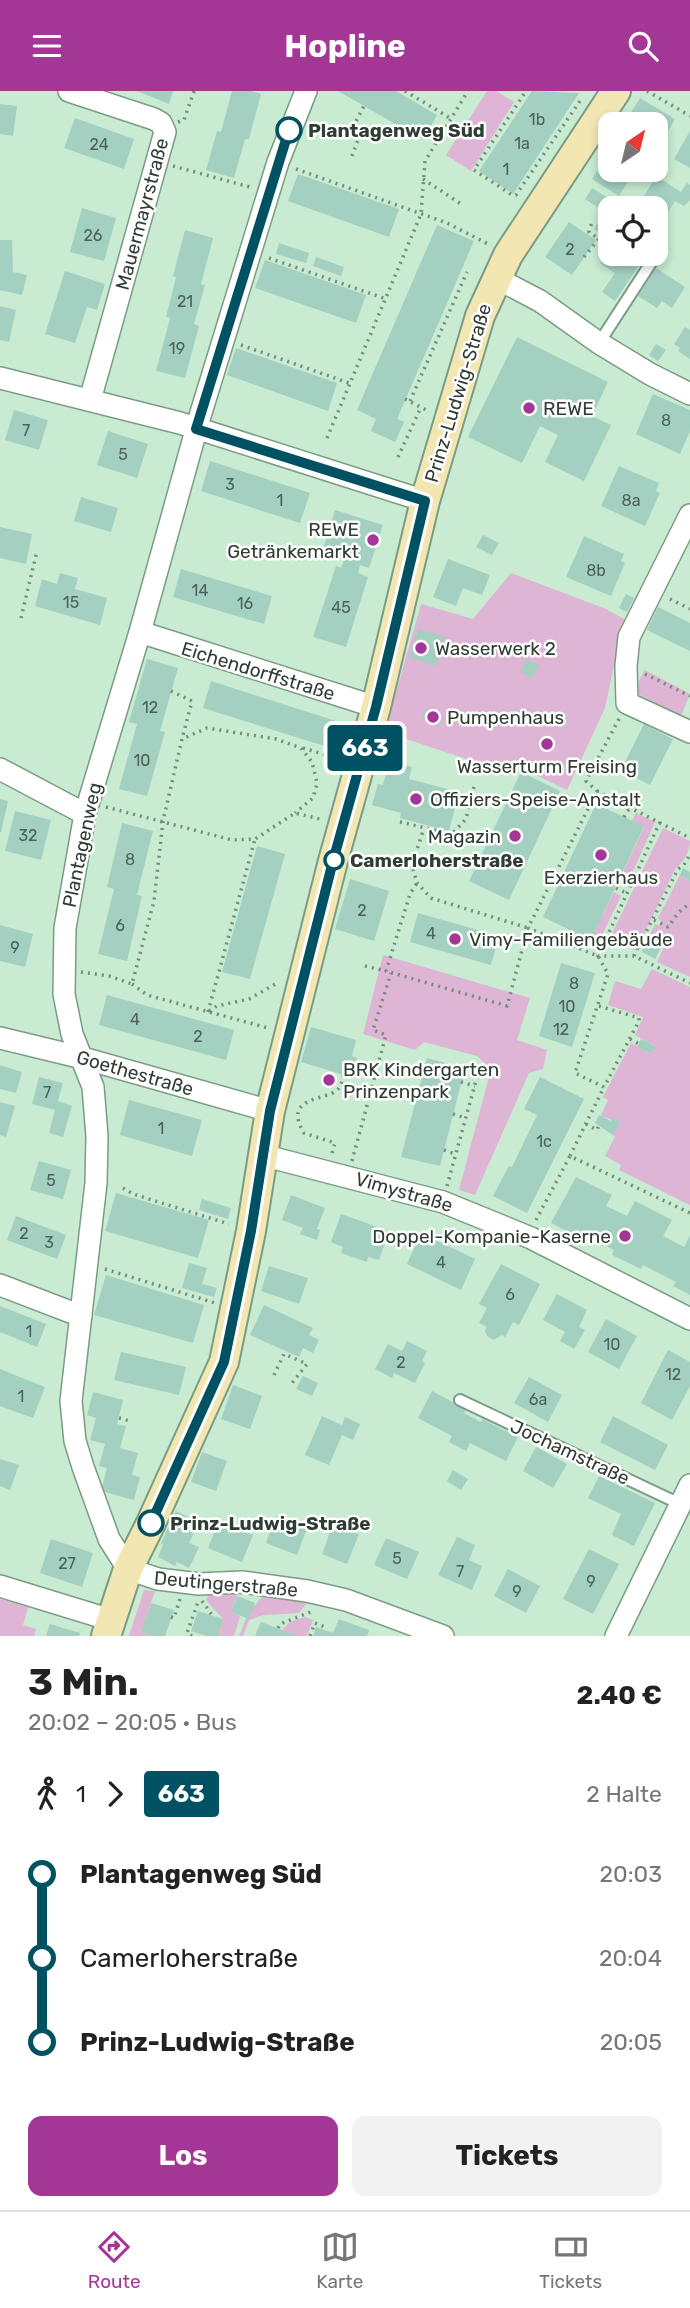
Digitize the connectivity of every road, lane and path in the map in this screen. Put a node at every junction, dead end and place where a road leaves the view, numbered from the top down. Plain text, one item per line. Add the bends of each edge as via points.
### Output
1 (69, 91) edge
2 (194, 91) edge
3 (306, 91) edge
4 (405, 91) edge
5 (468, 91) edge
6 (616, 91) edge
7 (647, 91) edge
8 (524, 94) dead end
9 (582, 98) dead end
10 (365, 106) dead end
11 (690, 116) edge
12 (450, 118) junction
13 (164, 128) junction
14 (352, 156) dead end
15 (158, 161) junction
16 (291, 167) dead end
17 (424, 179) junction
18 (259, 190) dead end
19 (461, 204) dead end
20 (421, 213) junction
21 (592, 222) dead end
22 (498, 250) dead end
23 (262, 255) dead end
24 (584, 257) dead end
25 (649, 266) edge
26 (485, 277) junction
27 (386, 299) junction
28 (440, 325) junction
29 (451, 331) dead end
30 (599, 342) junction
31 (234, 343) dead end
32 (0, 378) edge
33 (349, 383) junction
34 (690, 394) edge
35 (90, 400) junction
36 (421, 407) junction
37 (433, 413) dead end
38 (196, 429) junction
39 (327, 438) dead end
40 (398, 457) dead end
41 (425, 501) junction
42 (690, 515) edge
43 (37, 551) dead end
44 (652, 591) junction
45 (690, 609) edge
46 (21, 618) dead end
47 (140, 632) junction
48 (626, 666) junction
49 (171, 691) dead end
50 (690, 697) edge
51 (627, 703) junction
52 (376, 707) junction
53 (690, 731) edge
54 (182, 739) junction
55 (301, 748) junction
56 (350, 761) dead end
57 (0, 769) edge
58 (474, 787) dead end
59 (597, 791) junction
60 (630, 807) junction
61 (92, 810) junction
62 (295, 813) junction
63 (624, 817) dead end
64 (163, 821) junction
65 (660, 821) junction
66 (333, 822) dead end
67 (400, 822) dead end
68 (424, 828) junction
69 (690, 838) edge
70 (255, 839) junction
71 (690, 854) edge
72 (417, 883) junction
73 (616, 888) dead end
74 (627, 893) junction
75 (690, 903) edge
76 (654, 920) junction
77 (528, 928) junction
78 (569, 929) dead end
79 (563, 942) junction
80 (598, 956) junction
81 (634, 956) junction
82 (365, 966) dead end
83 (73, 971) dead end
84 (389, 972) junction
85 (282, 981) dead end
86 (690, 982) edge
87 (132, 984) junction
88 (599, 1006) junction
89 (208, 1012) junction
90 (277, 1030) dead end
91 (0, 1038) edge
92 (630, 1039) junction
93 (639, 1044) dead end
94 (83, 1058) junction
95 (344, 1075) dead end
96 (477, 1077) dead end
97 (461, 1081) dead end
98 (475, 1086) junction
99 (604, 1087) junction
100 (270, 1111) junction
101 (453, 1114) dead end
102 (466, 1118) junction
103 (586, 1124) junction
104 (599, 1125) dead end
105 (444, 1150) dead end
106 (332, 1153) dead end
107 (456, 1154) junction
108 (262, 1155) junction
109 (570, 1156) junction
110 (349, 1176) junction
111 (123, 1188) dead end
112 (443, 1202) junction
113 (690, 1213) edge
114 (535, 1221) dead end
115 (229, 1224) dead end
116 (104, 1269) dead end
117 (0, 1285) edge
118 (214, 1302) dead end
119 (81, 1316) junction
120 (690, 1319) edge
121 (274, 1375) dead end
122 (292, 1383) dead end
123 (460, 1400) dead end
124 (119, 1418) dead end
125 (130, 1421) dead end
126 (690, 1485) edge
127 (680, 1504) junction
128 (128, 1569) junction
129 (0, 1586) edge
130 (183, 1590) dead end
131 (336, 1598) junction
132 (195, 1610) dead end
133 (171, 1617) dead end
134 (325, 1627) dead end
135 (108, 1628) edge
136 (278, 1628) dead end
137 (192, 1636) edge
138 (310, 1636) edge
139 (443, 1636) edge
140 (616, 1636) edge

1 - 13 street, Mauermayrstraße via 143,114
2 - 13 path via 184,120
3 - 38 street, Plantagenweg via 278,162
4 - 12 path
5 - 12 path
6 - 26 street, Prinz-Ludwig-Straße via 518,239
7 - 11 path
8 - 9 path via 474,170 512,195
10 - 14 path via 353,127 360,132
12 - 17 path via 425,161
13 - 15 street, Mauermayrstraße
15 - 18 path
15 - 35 street, Mauermayrstraße
16 - 20 path
17 - 19 path
17 - 20 path
20 - 22 path
20 - 27 path
21 - 24 path via 589,232 599,239
23 - 27 path
25 - 30 lane
26 - 28 path via 464,271
26 - 30 street via 540,301
26 - 41 street, Prinz-Ludwig-Straße via 478,323
27 - 33 path
28 - 29 path
28 - 36 path via 408,400
30 - 34 street
31 - 33 path
32 - 35 street
33 - 39 path
35 - 38 street
36 - 37 path
36 - 40 path
38 - 41 street
38 - 47 street, Plantagenweg
41 - 52 street, Prinz-Ludwig-Straße
42 - 44 street
43 - 46 path
44 - 45 path
44 - 48 street via 629,637
47 - 52 street, Eichendorffstraße
47 - 61 street, Plantagenweg
48 - 50 path
48 - 51 street
49 - 54 path via 192,701
51 - 53 street
51 - 59 path via 586,781
52 - 100 street, Prinz-Ludwig-Straße
54 - 55 path via 208,728 276,739
54 - 64 path
55 - 56 path
55 - 62 path via 312,762 317,783 308,804
57 - 61 street
58 - 68 path via 466,819 452,834
59 - 60 path
59 - 77 path
60 - 63 path
60 - 65 path
61 - 64 path
61 - 94 street, Plantagenweg via 65,928 66,1009
62 - 66 path
62 - 70 path
64 - 70 path via 232,840
64 - 87 path via 154,901
65 - 69 path
65 - 74 path
67 - 68 path
68 - 72 path via 412,869
70 - 89 path
71 - 76 path
72 - 77 path via 430,898
72 - 84 path
73 - 74 path
74 - 80 path
75 - 76 path via 668,927
76 - 81 path
77 - 79 path
77 - 84 path via 507,1006
78 - 79 path
79 - 80 path
80 - 81 path
80 - 88 path via 608,974
81 - 86 path
82 - 84 path
83 - 87 path
84 - 110 path via 373,1030 386,1035
85 - 89 path via 249,999
87 - 89 path via 148,995
88 - 92 path via 639,1019
88 - 99 path via 575,1073
89 - 90 path
91 - 94 street, Goethestraße
92 - 93 path
92 - 99 path
94 - 100 street, Goethestraße
94 - 119 street, Plantagenweg via 93,1087 97,1136
95 - 106 path via 335,1092 311,1099 299,1114 304,1133 335,1143
96 - 98 path
97 - 98 path
98 - 102 path
99 - 103 path
100 - 108 street, Prinz-Ludwig-Straße
101 - 102 path
102 - 107 path
103 - 104 path via 597,1131
103 - 109 path
105 - 107 path
107 - 112 path
108 - 110 street, Vimystraße
108 - 128 street, Prinz-Ludwig-Straße via 224,1362
109 - 113 path
109 - 114 path
110 - 112 street, Vimystraße
111 - 115 path
112 - 120 street, Vimystraße via 531,1238
116 - 118 path
117 - 119 street
119 - 128 street, Plantagenweg via 71,1401 75,1441 109,1539
121 - 122 path via 284,1354 307,1364
123 - 127 lane, Jochamstraße
124 - 125 path
126 - 127 street
127 - 140 street
128 - 131 street, Deutingerstraße via 158,1580 242,1582
128 - 135 street, Prinz-Ludwig-Straße
129 - 135 street
130 - 133 path
131 - 136 path
131 - 139 street, Deutingerstraße
132 - 137 path via 187,1633
134 - 138 path via 315,1623

